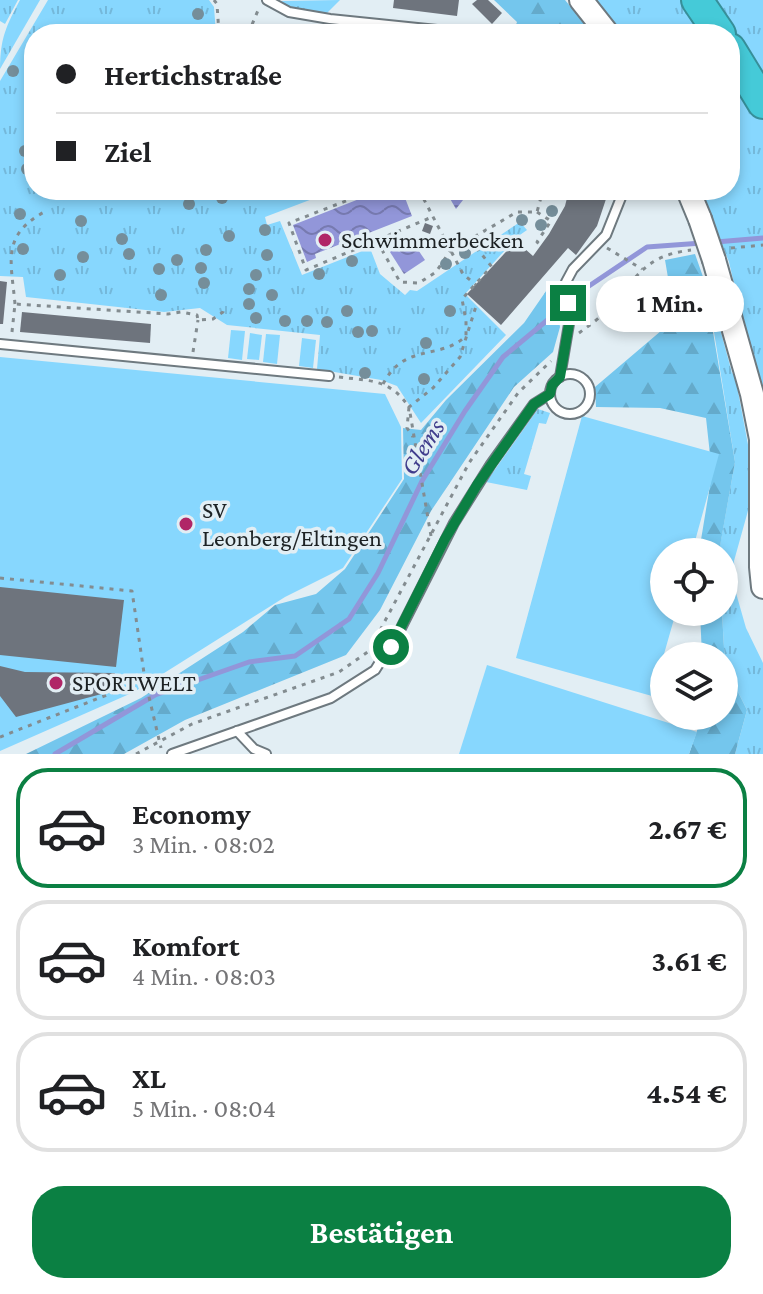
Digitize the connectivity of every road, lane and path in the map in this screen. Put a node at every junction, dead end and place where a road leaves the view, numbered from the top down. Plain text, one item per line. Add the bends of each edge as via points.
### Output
1 (214, 0) edge
2 (265, 0) edge
3 (581, 0) edge
4 (697, 0) edge
5 (218, 24) edge
6 (253, 24) edge
7 (379, 24) edge
8 (600, 24) edge
9 (713, 24) edge
10 (740, 65) edge
11 (763, 103) edge
12 (348, 200) edge
13 (424, 200) edge
14 (540, 200) edge
15 (620, 200) edge
16 (692, 200) edge
17 (46, 211) dead end
18 (537, 212) junction
19 (432, 217) junction
20 (470, 240) junction
21 (377, 241) junction
22 (541, 245) dead end
23 (763, 245) edge
24 (690, 250) dead end
25 (450, 251) junction
26 (613, 252) dead end
27 (722, 254) junction
28 (642, 269) junction
29 (475, 285) junction
30 (477, 303) dead end
31 (15, 304) junction
32 (224, 306) dead end
33 (198, 320) junction
34 (466, 336) junction
35 (5, 344) edge
36 (565, 344) junction
37 (191, 363) junction
38 (329, 376) joint
39 (560, 377) junction
40 (383, 384) junction
41 (550, 394) junction
42 (409, 407) junction
43 (431, 535) junction
44 (437, 555) junction
45 (0, 578) edge
46 (763, 587) edge
47 (145, 680) junction
48 (237, 731) junction
49 (0, 737) edge
50 (158, 741) junction
51 (203, 743) junction
52 (136, 754) edge
53 (164, 754) edge
54 (172, 754) edge
55 (211, 754) edge
56 (266, 754) edge

1 - 5 path
2 - 6 path
2 - 7 lane via 289,12
3 - 8 main road
4 - 9 highway
10 - 11 highway
12 - 21 path via 289,223 306,270
13 - 19 path
14 - 18 path
15 - 36 lane via 606,235 566,282
16 - 27 main road, bridge
17 - 31 path via 22,226 13,245
18 - 20 path via 517,212
18 - 22 path via 551,221 537,242
19 - 21 path
19 - 25 path
20 - 25 path
20 - 29 path via 492,267
21 - 25 path via 400,282 419,283 436,272
23 - 27 path
24 - 28 path
25 - 29 path
26 - 28 path
27 - 46 main road via 761,439
28 - 36 path via 603,314
29 - 34 path via 462,299
30 - 34 path
31 - 33 path via 189,312
31 - 35 path
32 - 33 path via 213,319
33 - 37 path
34 - 40 path via 449,348 408,358
34 - 42 path via 460,357
35 - 37 lane
36 - 39 lane
36 - 43 path via 510,404 469,463
37 - 38 lane
38 - 40 path
39 - 41 lane
39 - 41 lane via 574,374 585,381 590,394 585,407 567,413 555,407
40 - 42 path via 399,392
41 - 44 lane via 534,404 491,464
42 - 43 path
43 - 44 path
43 - 50 path via 369,651 339,672
44 - 48 lane via 375,670 331,698
45 - 47 path via 132,591
47 - 49 path
47 - 50 path
48 - 51 lane
48 - 56 lane
50 - 52 path
50 - 53 path
51 - 54 lane
51 - 55 lane

